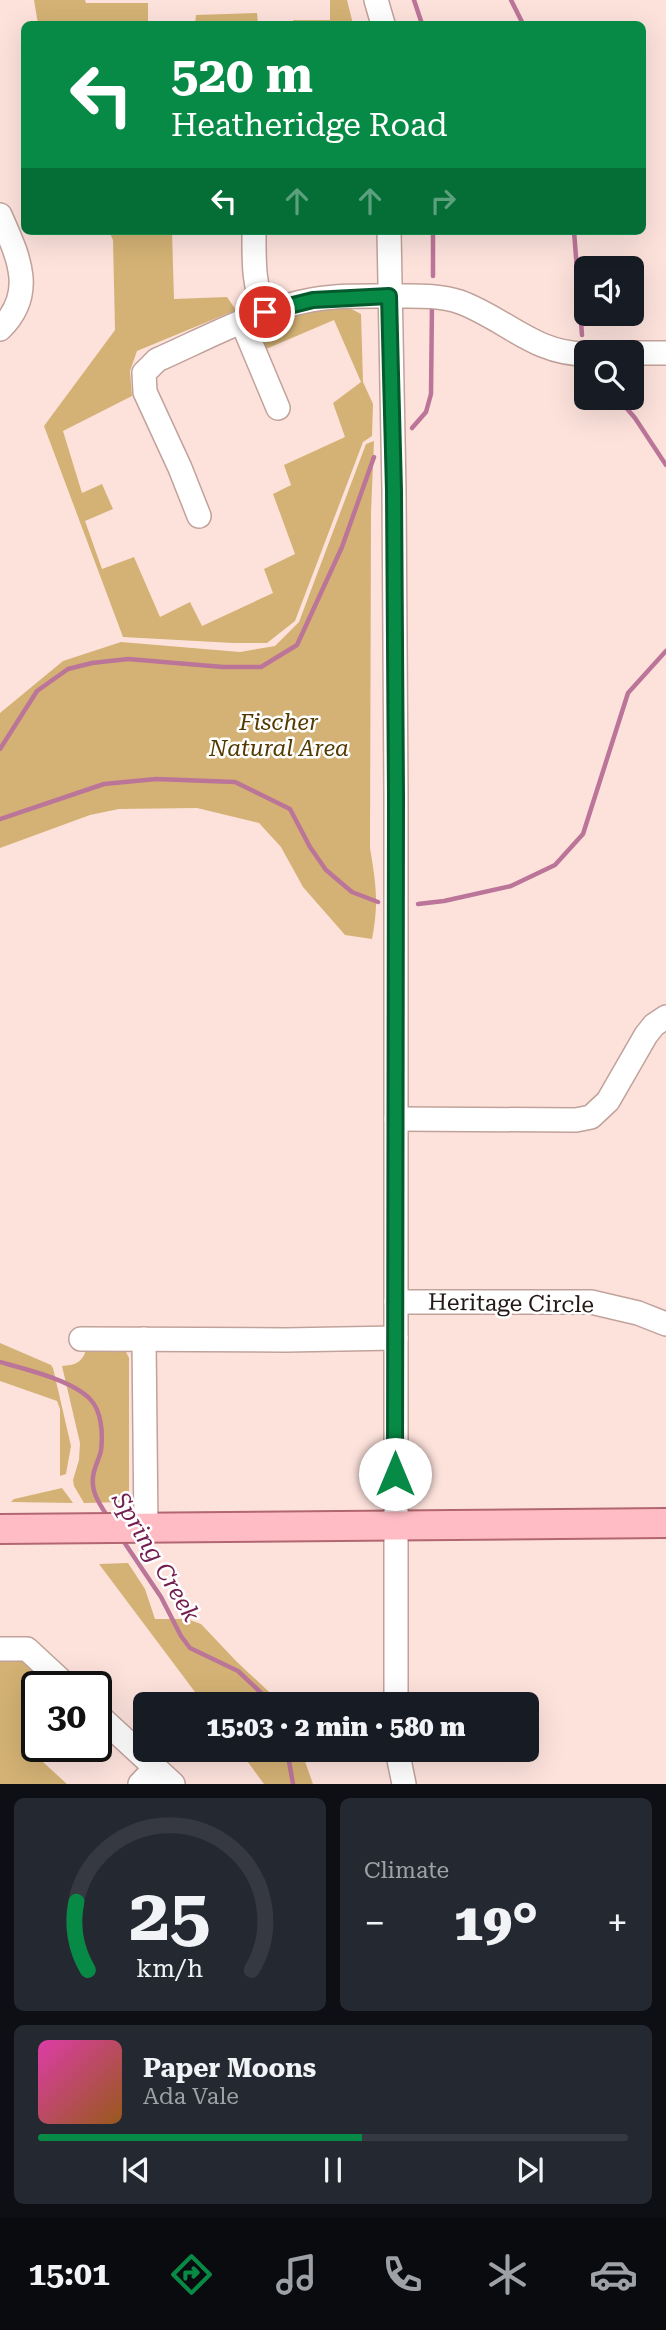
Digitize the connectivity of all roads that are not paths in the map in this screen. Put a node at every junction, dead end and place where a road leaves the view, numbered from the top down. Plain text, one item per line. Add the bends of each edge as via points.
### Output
1 (376, 0) edge
2 (382, 21) edge
3 (0, 215) edge
4 (254, 235) edge
5 (388, 235) edge
6 (389, 296) junction
7 (265, 312) junction
8 (242, 322) junction
9 (0, 329) edge
10 (644, 353) edge
11 (666, 353) edge
12 (574, 354) edge
13 (278, 408) dead end
14 (199, 516) dead end
15 (666, 1017) edge
16 (396, 1119) junction
17 (396, 1301) junction
18 (666, 1324) edge
19 (396, 1338) junction
20 (81, 1339) dead end
21 (144, 1339) junction
22 (666, 1523) edge
23 (396, 1526) junction
24 (0, 1529) edge
25 (137, 1529) junction
26 (0, 1649) edge
27 (51, 1671) edge
28 (396, 1692) edge
29 (112, 1732) edge
30 (399, 1762) edge
31 (148, 1776) edge
32 (173, 1784) edge
33 (404, 1784) edge

1 - 2 street
3 - 9 street via 22,272 21,296 12,317
4 - 7 street via 254,276
5 - 6 street
6 - 7 street via 313,300
6 - 12 street via 433,297 469,306 538,345
6 - 16 street
7 - 8 street
8 - 13 street
8 - 14 street via 157,360 144,373 145,392
10 - 11 street
15 - 16 street via 646,1035 608,1101 591,1117
16 - 17 street
17 - 18 street, Heritage Circle via 590,1302
17 - 19 street
19 - 21 street
19 - 23 street
20 - 21 street
21 - 25 street
22 - 23 main road
23 - 25 main road
23 - 28 street
24 - 25 main road
26 - 27 street via 27,1649
29 - 31 street
30 - 33 street
31 - 32 street

